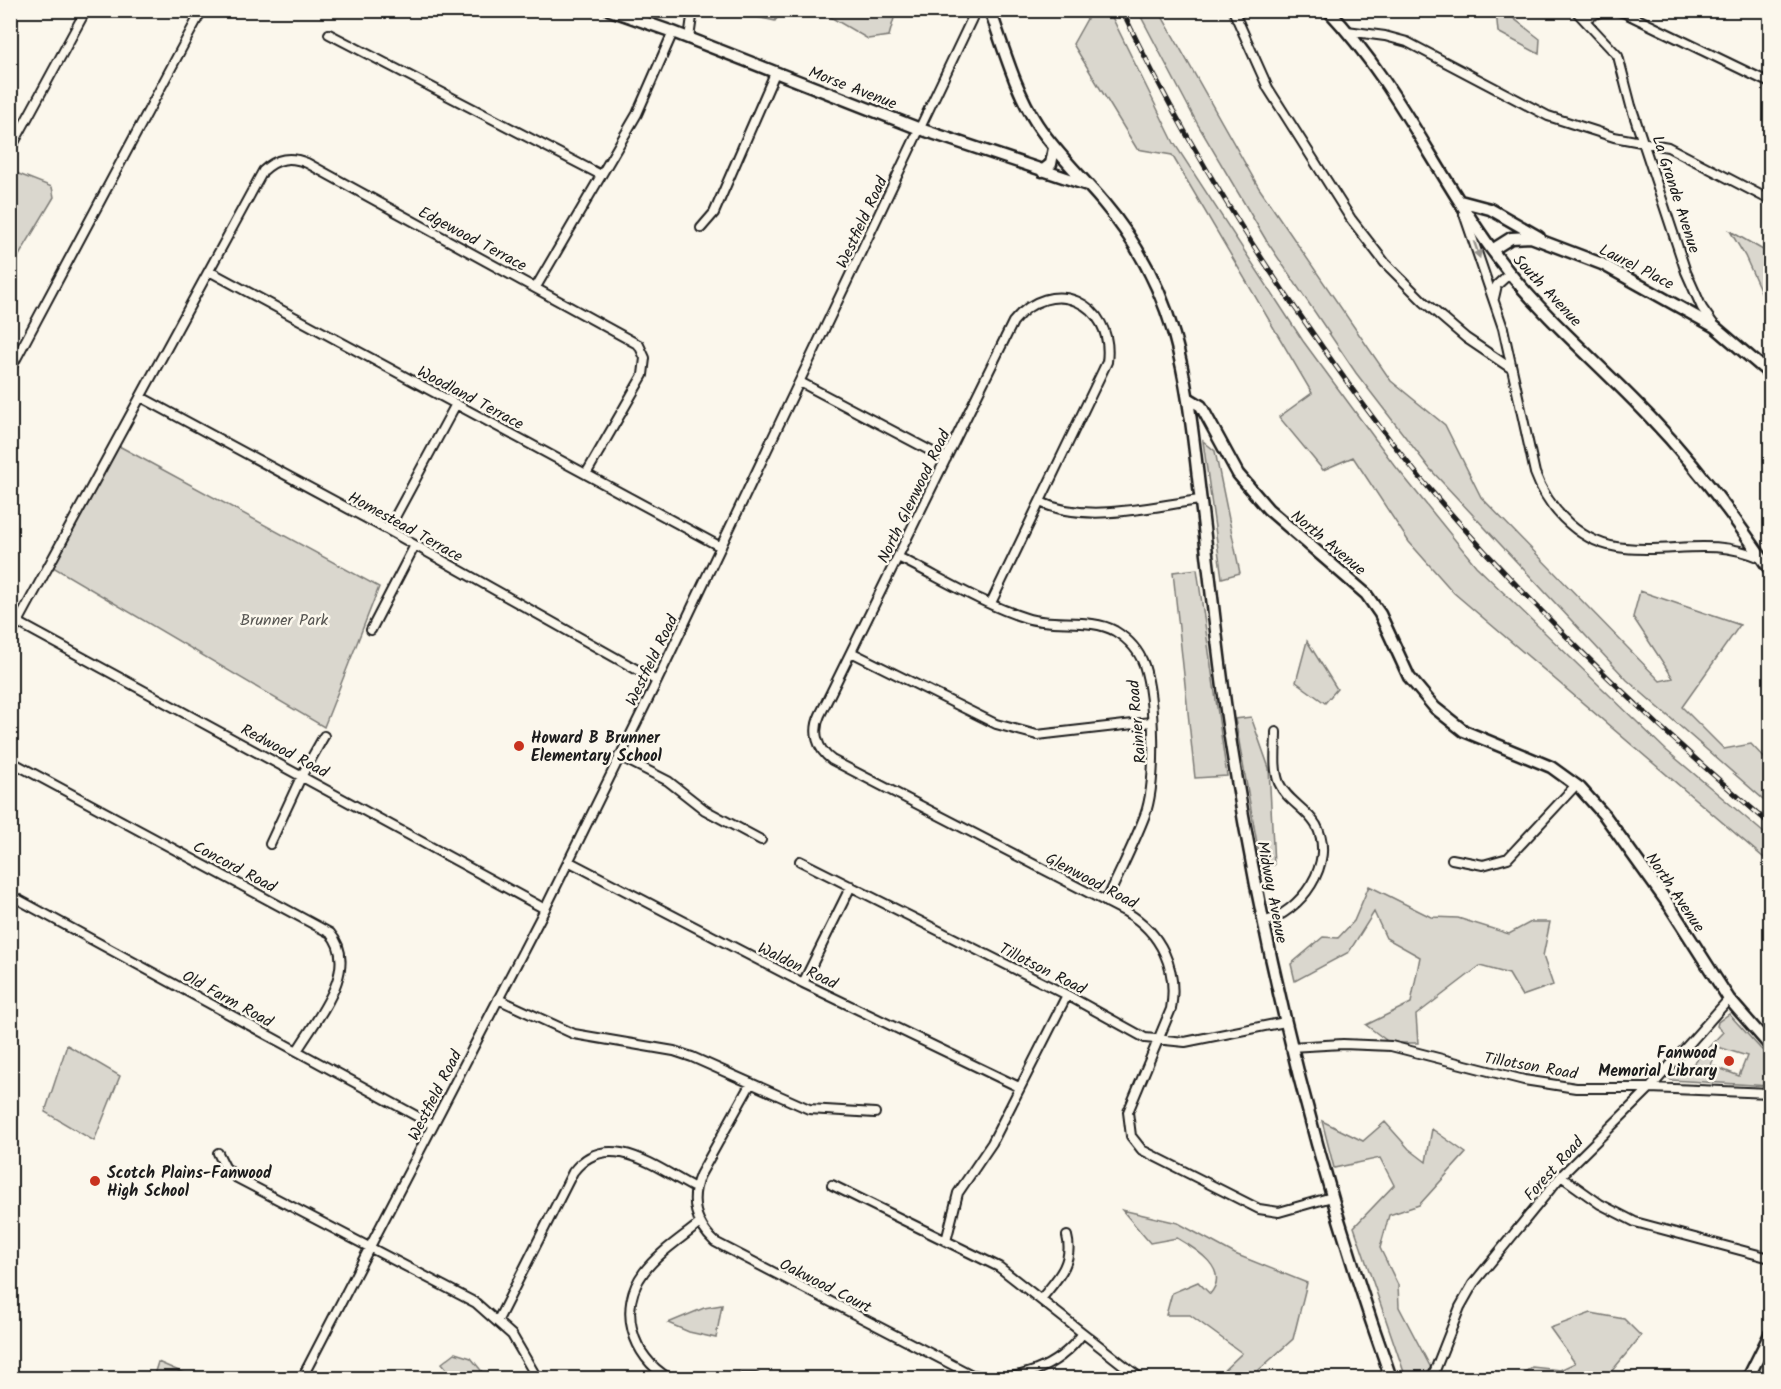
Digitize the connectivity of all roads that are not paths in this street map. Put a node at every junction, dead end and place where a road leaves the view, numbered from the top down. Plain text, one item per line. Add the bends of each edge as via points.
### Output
1 (86, 10) edge
2 (202, 10) edge
3 (610, 10) edge
4 (693, 10) edge
5 (976, 10) edge
6 (990, 10) edge
7 (1233, 10) edge
8 (1328, 10) edge
9 (1575, 10) edge
10 (1604, 10) edge
11 (1615, 10) edge
12 (1584, 19) junction
13 (1347, 31) junction
14 (673, 32) junction
15 (329, 34) dead end
16 (689, 38) junction
17 (775, 73) junction
18 (1770, 83) edge
19 (920, 129) junction
20 (1644, 141) junction
21 (1054, 148) junction
22 (10, 150) edge
23 (1042, 171) junction
24 (601, 176) junction
25 (1087, 185) junction
26 (1770, 200) edge
27 (1460, 201) junction
28 (701, 228) dead end
29 (1542, 239) junction
30 (1492, 250) junction
31 (209, 271) junction
32 (1510, 273) junction
33 (536, 287) junction
34 (1494, 299) junction
35 (1715, 327) junction
36 (1512, 369) junction
37 (10, 370) edge
38 (1770, 374) edge
39 (800, 382) junction
40 (141, 397) junction
41 (1188, 398) junction
42 (456, 404) junction
43 (946, 459) junction
44 (586, 474) junction
45 (1200, 500) junction
46 (1040, 502) junction
47 (388, 530) junction
48 (414, 547) junction
49 (721, 547) junction
50 (898, 557) junction
51 (1763, 558) junction
52 (1770, 570) edge
53 (991, 603) junction
54 (10, 618) edge
55 (19, 622) junction
56 (371, 630) dead end
57 (10, 637) edge
58 (851, 652) junction
59 (657, 681) junction
60 (1151, 722) junction
61 (1276, 732) dead end
62 (324, 736) dead end
63 (820, 747) joint
64 (619, 756) junction
65 (10, 761) edge
66 (302, 775) junction
67 (1576, 785) junction
68 (761, 840) dead end
69 (270, 844) dead end
70 (1452, 859) dead end
71 (568, 861) junction
72 (800, 861) dead end
73 (851, 886) junction
74 (10, 895) edge
75 (1106, 902) junction
76 (545, 909) junction
77 (1263, 922) junction
78 (803, 983) junction
79 (1067, 995) junction
80 (498, 999) junction
81 (1729, 999) junction
82 (1285, 1022) junction
83 (1158, 1041) junction
84 (1770, 1046) edge
85 (1290, 1047) junction
86 (297, 1051) junction
87 (752, 1083) junction
88 (1019, 1087) junction
89 (1650, 1088) junction
90 (1770, 1093) edge
91 (875, 1113) dead end
92 (433, 1125) junction
93 (218, 1153) dead end
94 (1561, 1176) junction
95 (832, 1185) dead end
96 (695, 1188) junction
97 (1332, 1197) junction
98 (700, 1223) junction
99 (1067, 1236) dead end
100 (946, 1241) junction
101 (369, 1248) junction
102 (1770, 1258) edge
103 (1041, 1299) junction
104 (498, 1320) junction
105 (1083, 1333) junction
106 (1770, 1334) edge
107 (971, 1377) edge
108 (302, 1378) edge
109 (537, 1378) edge
110 (669, 1378) edge
111 (738, 1378) edge
112 (756, 1378) edge
113 (1140, 1378) edge
114 (1391, 1378) edge
115 (1432, 1378) edge
116 (1748, 1378) edge

1 - 22 street
2 - 37 street
3 - 14 main road, Morse Avenue
4 - 16 street
5 - 19 street, Westfield Road
6 - 21 main road via 1026,105
7 - 36 street via 1268,88 1365,236 1424,302 1466,338
8 - 13 main road, South Avenue
9 - 12 street, La Grande Avenue
10 - 12 street
11 - 18 street
12 - 20 street, La Grande Avenue via 1618,56
13 - 20 street via 1407,42 1548,116
13 - 27 main road, South Avenue via 1407,112
14 - 16 main road, Morse Avenue
14 - 24 street via 637,114
15 - 24 street
16 - 17 main road, Morse Avenue
17 - 19 main road, Morse Avenue
17 - 28 street via 714,213
19 - 23 main road, Morse Avenue
19 - 39 street, Westfield Road
20 - 26 street via 1668,147
20 - 35 street, La Grande Avenue via 1686,272
21 - 23 main road via 1051,164
21 - 25 main road
23 - 25 main road, Morse Avenue
24 - 33 street
25 - 41 main road via 1123,228 1157,287 1175,340
27 - 29 main road, Laurel Place via 1490,209
27 - 30 main road, South Avenue
27 -> 34 street
29 - 30 main road, Laurel Place via 1512,238
29 - 35 main road, Laurel Place via 1612,269
30 - 32 main road, South Avenue
31 - 33 street, Edgewood Terrace via 263,171 290,158 307,163
31 - 40 street
31 - 42 street, Woodland Terrace
32 - 34 street via 1497,285
32 - 51 main road, South Avenue via 1651,418 1695,468
33 - 44 street, Edgewood Terrace via 634,340 645,358 643,375
34 - 36 street
35 - 38 main road, La Grande Avenue
36 - 51 street via 1539,483 1557,512 1574,528 1615,547 1717,546
39 - 43 street
39 - 49 street, Westfield Road
40 - 47 street, Homestead Terrace
40 - 55 street
41 - 45 main road, Midway Avenue
41 - 67 main road, North Avenue via 1202,406 1239,474 1268,509 1366,594 1380,614 1410,677 1435,708 1464,731 1551,767
42 - 44 street, Woodland Terrace
42 - 47 street
43 - 46 street, North Glenwood Road via 1020,313 1043,299 1075,301 1100,320 1108,340 1107,362
43 - 50 street, North Glenwood Road
44 - 49 street, Woodland Terrace
45 - 46 street via 1106,512 1067,510
45 - 77 main road, Midway Avenue via 1228,725
46 - 53 street
47 - 48 street, Homestead Terrace
48 - 56 street
48 - 59 street, Homestead Terrace
49 - 59 street, Westfield Road
50 - 53 street, Rainier Road
50 - 58 street, North Glenwood Road
51 - 52 main road, South Avenue
53 - 60 street, Rainier Road via 1037,621 1102,626 1125,638 1144,664
54 - 55 street, Redwood Road
55 - 57 street
55 - 66 street, Redwood Road
58 - 60 street via 996,724 1020,732 1055,735
58 - 63 street, North Glenwood Road via 818,720 816,738
59 - 64 street, Westfield Road
60 - 75 street, Rainier Road via 1154,773 1146,814
61 - 77 street via 1278,781 1289,799 1316,825 1322,855 1320,868 1308,889 1285,913
62 - 66 street
63 - 75 street, Glenwood Road via 832,760
64 - 68 street via 668,781 705,810
64 - 71 street, Westfield Road
65 - 86 street, Concord Road via 330,933 342,954 342,970
66 - 69 street
66 - 76 street, Redwood Road
67 - 70 street via 1508,858 1483,865
67 - 81 main road, North Avenue via 1612,825
71 - 76 street, Westfield Road
71 - 78 street, Waldon Road
72 - 73 street, Tillotson Road
73 - 78 street
73 - 79 street, Tillotson Road
74 - 86 street, Old Farm Road
75 - 83 street, Glenwood Road via 1146,927 1166,956 1173,982 1172,1000
76 - 80 street, Westfield Road
77 - 82 main road, Midway Avenue
78 - 88 street, Waldon Road
79 - 83 street, Tillotson Road via 1136,1034
79 - 88 street
80 - 87 street via 574,1034 674,1051
80 - 92 street, Westfield Road
81 - 84 main road, North Avenue
81 - 89 street, Forest Road
82 - 83 street, Tillotson Road via 1197,1041
82 - 85 main road, Midway Avenue
83 - 97 street, Glenwood Road via 1128,1112 1131,1136 1142,1150 1259,1209 1279,1212
85 - 89 street, Tillotson Road via 1391,1046 1548,1085
85 - 97 main road, Midway Avenue
86 - 92 street, Old Farm Road
87 - 91 street via 809,1109
87 - 96 street
88 - 100 street via 992,1143 958,1193
89 - 90 street, Tillotson Road
89 - 94 street, Forest Road
92 - 101 street, Westfield Road
93 - 101 street via 237,1178
94 - 102 street via 1600,1204 1635,1222
94 - 115 street, Forest Road via 1473,1284
95 - 100 street
96 - 98 street via 694,1203
96 - 104 street via 621,1151 602,1151 586,1158 573,1172
97 - 114 main road, Midway Avenue
98 - 107 street, Oakwood Court via 720,1246
98 - 110 street via 650,1265 631,1301 630,1324 637,1345 650,1364
99 - 103 street via 1068,1261
100 - 103 street via 999,1267
101 - 104 street via 466,1298
101 - 108 street, Westfield Road
103 - 105 street
104 - 109 street via 521,1348
105 - 107 street, Oakwood Court via 1061,1356 1033,1372 1001,1378
105 - 113 street
106 - 116 main road
111 - 112 street

